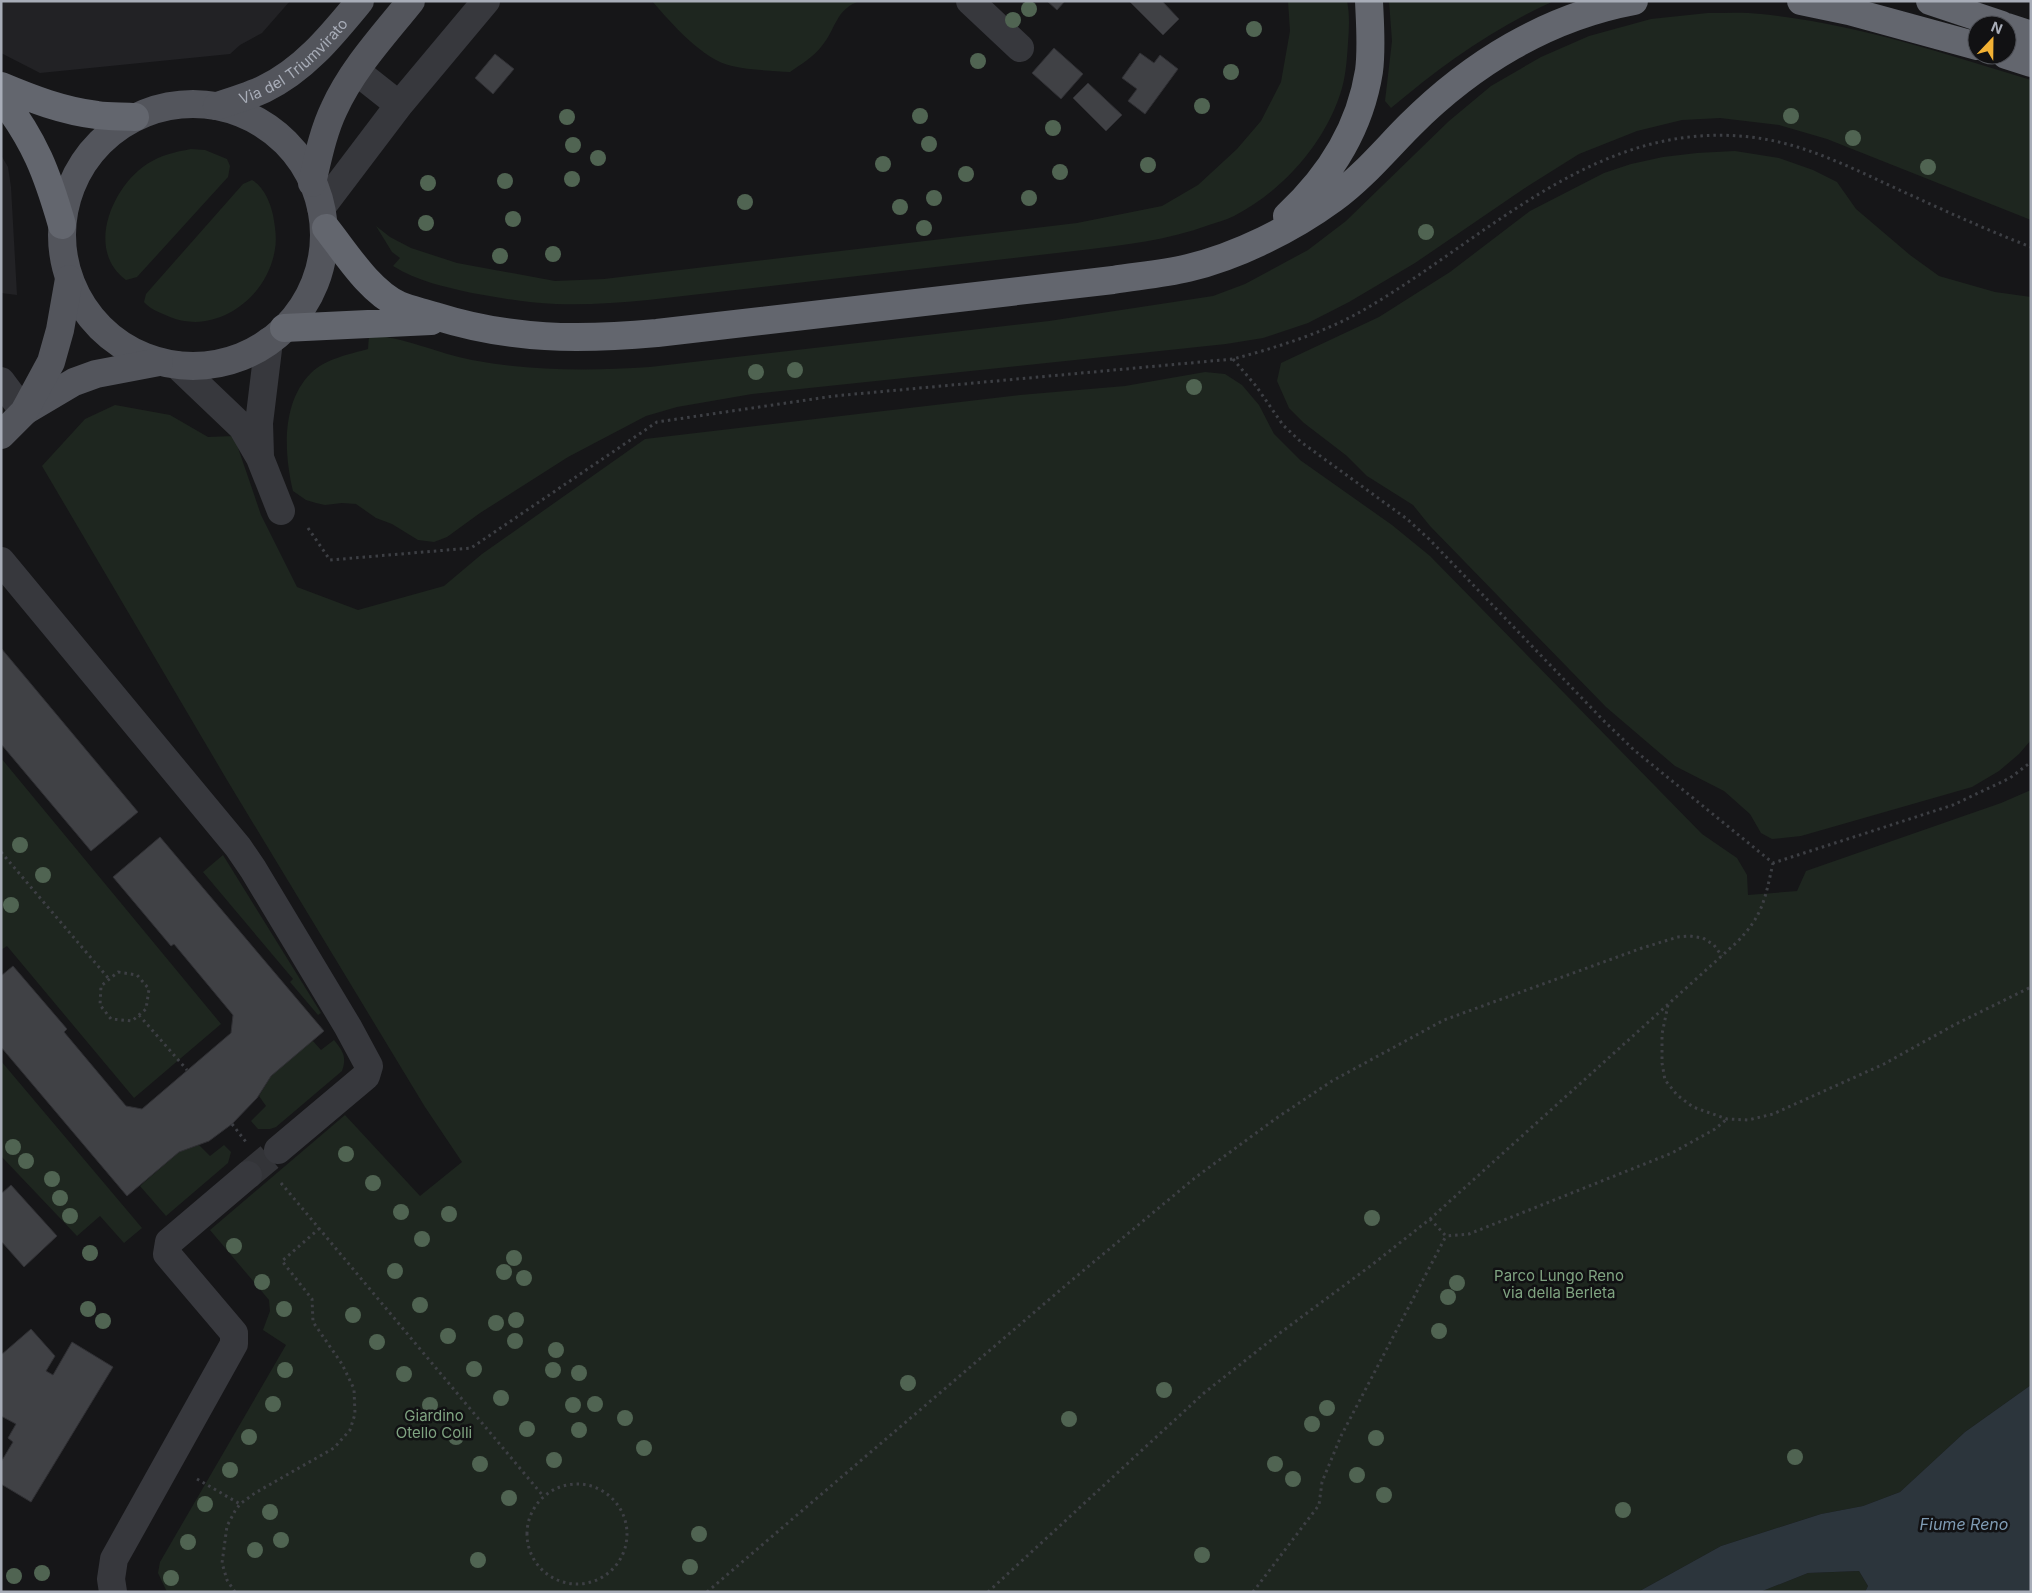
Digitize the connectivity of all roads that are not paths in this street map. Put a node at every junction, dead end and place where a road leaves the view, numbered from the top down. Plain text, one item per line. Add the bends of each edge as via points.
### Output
1 (360, 1) edge
2 (411, 1) edge
3 (486, 1) edge
4 (970, 1) edge
5 (1368, 1) edge
6 (1634, 1) edge
7 (1801, 1) edge
8 (1930, 1) edge
9 (1972, 15) edge
10 (2017, 30) edge
11 (2031, 35) edge
12 (1967, 43) edge
13 (1020, 48) dead end
14 (2017, 59) edge
15 (2031, 63) edge
16 (356, 71) junction
17 (1, 86) edge
18 (1, 97) edge
19 (399, 105) junction
20 (217, 106) junction
21 (135, 117) junction
22 (312, 183) junction
23 (323, 218) junction
24 (62, 225) junction
25 (1256, 244) junction
26 (69, 279) junction
27 (447, 320) junction
28 (277, 334) junction
29 (169, 363) junction
30 (1, 381) edge
31 (24, 412) junction
32 (1, 435) edge
33 (260, 458) junction
34 (292, 516) road end
35 (1, 561) edge
36 (278, 1150) tunnel mouth
37 (248, 1175) tunnel mouth
38 (113, 1592) edge

1 - 20 main road, Via del Triumvirato via 296,69 264,89
2 - 16 main road
3 - 19 street
4 - 13 street
5 - 25 highway via 1369,70 1352,126 1323,178
6 - 25 highway via 1567,19 1522,40 1481,66 1444,93 1361,176 1333,199
7 - 12 highway
8 - 9 highway
10 - 11 highway
14 - 15 highway
16 - 19 street
16 - 22 main road via 333,112
17 - 21 highway via 62,108 97,115
18 - 24 highway via 32,140 50,180
19 - 23 street
20 - 21 main road via 171,108
20 - 22 main road via 254,119 270,130 298,157
21 - 24 main road via 104,139 84,163 68,193
22 - 23 main road
23 - 27 highway via 371,284 398,304
23 - 28 main road via 325,249 311,292 297,314
24 - 26 main road
25 - 27 highway via 1186,269 1122,279 632,335 569,338 508,334
26 - 29 main road via 88,314 123,347 140,356
26 - 31 main road via 60,330 50,362
27 - 28 highway
28 - 29 main road via 247,352 222,360
28 - 33 street via 259,423
29 - 31 main road via 96,374
29 - 33 street via 242,427
30 - 31 street
31 - 32 main road
33 - 34 street
35 - 36 street via 238,847 369,1066 366,1076
37 - 38 street via 169,1242 167,1254 234,1333 234,1344 114,1559

